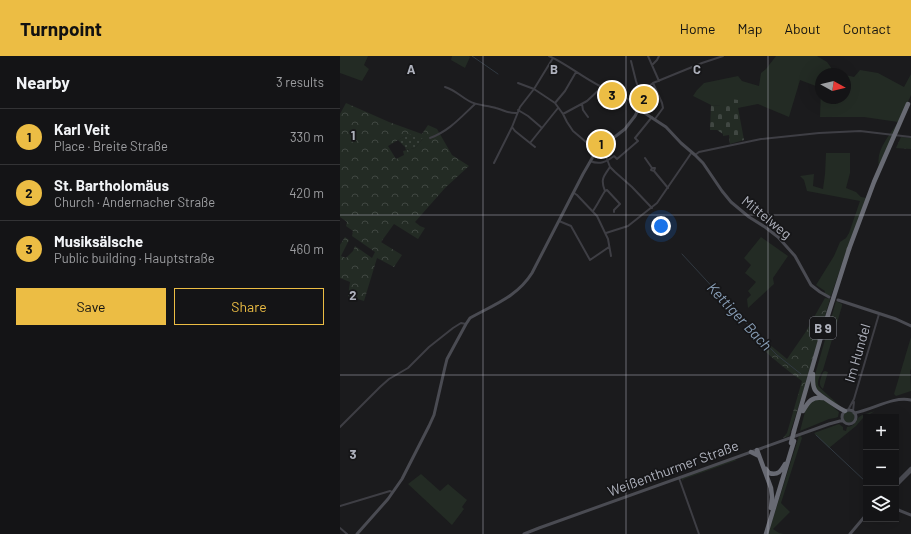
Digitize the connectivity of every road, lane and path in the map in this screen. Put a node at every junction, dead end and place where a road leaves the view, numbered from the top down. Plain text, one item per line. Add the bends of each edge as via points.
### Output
1 (549, 56) edge
2 (648, 56) edge
3 (659, 56) edge
4 (723, 56) edge
5 (553, 58) junction
6 (631, 61) dead end
7 (652, 65) junction
8 (576, 72) junction
9 (659, 80) junction
10 (518, 83) dead end
11 (654, 83) junction
12 (445, 87) dead end
13 (602, 87) junction
14 (534, 89) junction
15 (640, 93) junction
16 (911, 99) edge
17 (634, 103) junction
18 (475, 104) junction
19 (555, 104) junction
20 (582, 104) junction
21 (910, 105) edge
22 (558, 108) junction
23 (638, 110) junction
24 (518, 112) junction
25 (563, 114) junction
26 (588, 117) dead end
27 (653, 118) junction
28 (512, 127) junction
29 (542, 128) junction
30 (911, 137) edge
31 (430, 138) dead end
32 (530, 143) junction
33 (535, 147) dead end
34 (599, 148) junction
35 (694, 154) junction
36 (645, 158) dead end
37 (608, 160) junction
38 (590, 161) junction
39 (494, 163) dead end
40 (610, 166) junction
41 (668, 188) junction
42 (605, 191) junction
43 (573, 192) junction
44 (652, 208) junction
45 (593, 211) junction
46 (614, 212) dead end
47 (558, 221) junction
48 (606, 233) junction
49 (610, 247) junction
50 (850, 250) junction
51 (611, 256) dead end
52 (829, 297) dead end
53 (838, 300) dead end
54 (879, 313) junction
55 (466, 324) junction
56 (911, 326) edge
57 (813, 374) junction
58 (911, 400) edge
59 (867, 410) junction
60 (803, 411) junction
61 (847, 412) junction
62 (856, 417) junction
63 (843, 421) junction
64 (829, 424) junction
65 (340, 427) edge
66 (796, 431) junction
67 (793, 442) junction
68 (758, 450) junction
69 (751, 452) junction
70 (759, 456) junction
71 (785, 464) junction
72 (911, 468) edge
73 (911, 471) edge
74 (679, 478) junction
75 (899, 481) edge
76 (899, 481) edge
77 (393, 493) junction
78 (340, 506) edge
79 (771, 508) junction
80 (899, 510) edge
81 (911, 515) edge
82 (863, 520) edge
83 (340, 528) edge
84 (347, 534) edge
85 (357, 534) edge
86 (524, 534) edge
87 (699, 534) edge
88 (764, 534) edge
89 (851, 534) edge

1 - 5 street
2 - 7 street
3 - 7 street
4 - 9 street
5 - 8 street
5 - 14 street
6 - 15 street
7 - 9 street
8 - 13 street
8 - 19 street
9 - 11 street
10 - 14 street
11 - 15 street
11 - 27 street via 663,108
12 - 18 street
13 - 17 street
13 - 20 street
14 - 19 street
14 - 24 street
15 - 17 street
16 - 21 highway, B 9
17 - 23 street
18 - 24 street via 511,113
18 - 31 street via 452,126
19 - 22 street
20 - 25 street
20 - 26 street
21 - 50 highway, B 9, bridge via 874,182
22 - 25 street
22 - 29 street
23 - 27 street
23 - 34 street via 624,129
24 - 28 street
24 - 29 street via 528,116
25 - 34 street via 573,131 586,142
27 - 35 street
27 - 37 street via 635,138 638,141 617,159 614,156
28 - 32 street
28 - 39 street
29 - 32 street
30 - 35 street via 860,131 819,133 761,140
32 - 33 street
34 - 37 street
34 - 38 street
35 - 41 street
35 - 52 street, Mittelweg via 731,202 778,237 795,256 811,285
36 - 41 street
37 - 38 street via 600,163
37 - 40 street
38 - 43 street
40 - 42 street via 603,179
40 - 44 street
41 - 44 street
42 - 45 street
42 - 46 street via 620,204
43 - 45 street
43 - 47 street
44 - 48 street via 628,226
45 - 48 street
47 - 49 street via 571,226 590,260
47 - 55 street via 532,273 520,289 470,318
48 - 49 street
49 - 51 street
50 - 57 highway, B 9
50 - 66 highway, B 9 via 825,323
53 - 54 street
54 - 56 street
54 - 61 street, Im Hundel via 854,399
55 - 65 street via 461,323 453,328 424,351 408,368 389,379
55 - 77 street via 444,367 434,415
57 - 60 highway, B 9
57 - 61 highway via 815,391
58 - 59 street via 897,400
59 - 61 street, Weißenthurmer Straße
59 - 62 street
60 - 61 highway via 810,401 820,398 840,411
60 - 66 highway, B 9
61 - 62 street
61 - 63 street
61 - 64 street, Weißenthurmer Straße
62 - 63 street, Weißenthurmer Straße via 851,423
63 - 64 street, Weißenthurmer Straße
64 - 68 street, Weißenthurmer Straße
66 - 67 highway, B 9, bridge
67 - 71 highway, B 9
67 - 88 highway, B 9
68 - 69 street, Weißenthurmer Straße
68 - 70 highway, B 9
68 - 71 highway via 769,473 779,473
69 - 70 highway
69 - 74 street, Weißenthurmer Straße
70 - 79 highway, B 9 via 771,488
71 - 79 highway, B 9
72 - 75 street
73 - 76 street
74 - 86 street, Weißenthurmer Straße
74 - 87 street
77 - 78 street via 390,491
77 - 85 street
79 - 88 highway, B 9
80 - 81 street
82 - 89 street
83 - 84 street

